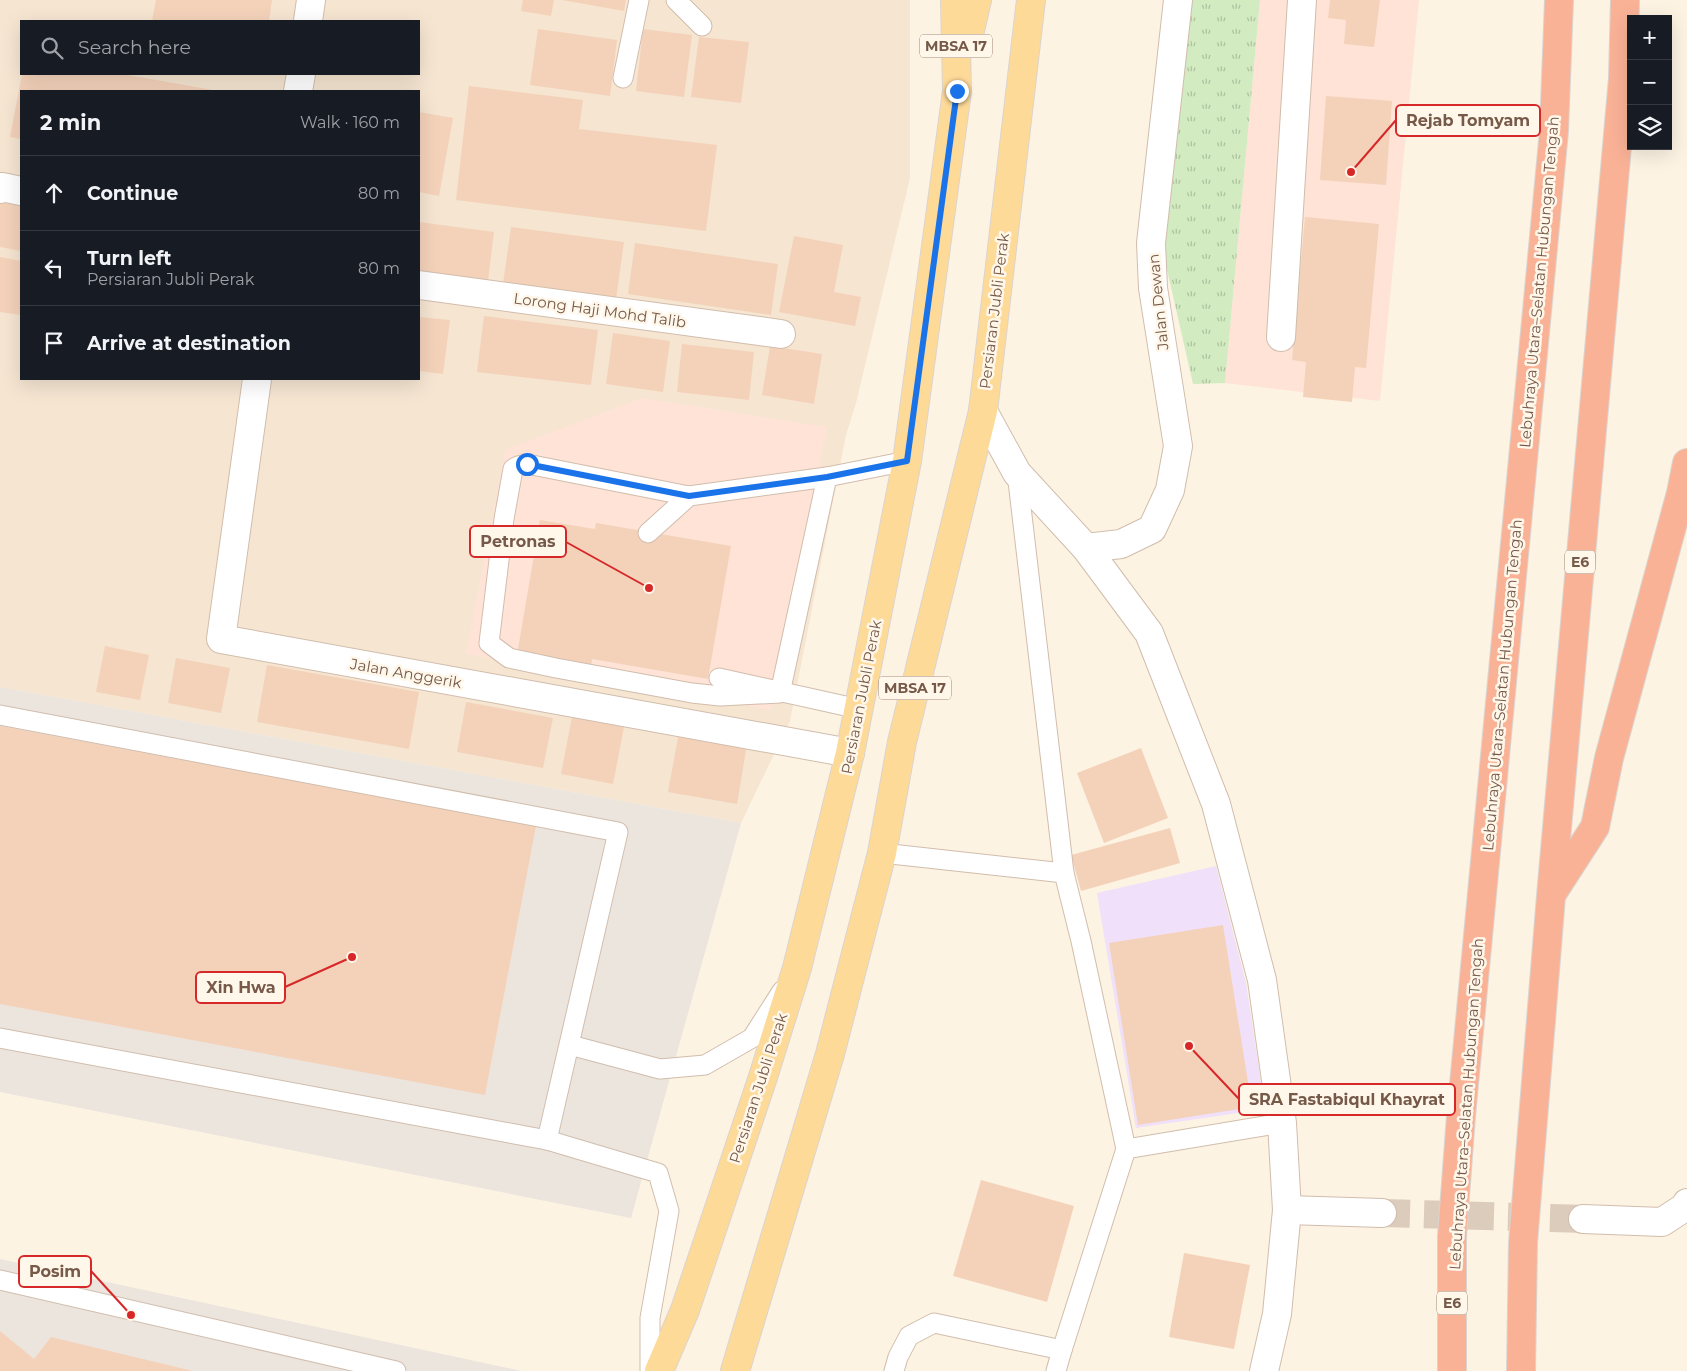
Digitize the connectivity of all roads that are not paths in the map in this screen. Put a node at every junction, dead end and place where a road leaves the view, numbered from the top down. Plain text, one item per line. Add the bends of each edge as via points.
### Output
1 (312, 0) edge
2 (639, 0) edge
3 (676, 0) edge
4 (956, 0) edge
5 (977, 0) edge
6 (1031, 0) edge
7 (1178, 0) edge
8 (1302, 0) edge
9 (1559, 0) edge
10 (1625, 0) edge
11 (308, 20) edge
12 (702, 26) dead end
13 (301, 75) edge
14 (623, 78) dead end
15 (298, 90) edge
16 (957, 91) junction
17 (0, 189) edge
18 (20, 191) edge
19 (420, 285) edge
20 (781, 334) dead end
21 (1281, 337) dead end
22 (258, 380) edge
23 (983, 411) junction
24 (907, 461) junction
25 (1687, 463) edge
26 (1017, 473) junction
27 (827, 477) junction
28 (689, 496) junction
29 (648, 533) dead end
30 (1086, 548) junction
31 (719, 678) dead end
32 (780, 693) junction
33 (859, 709) junction
34 (0, 715) edge
35 (850, 753) junction
36 (882, 852) junction
37 (1064, 873) junction
38 (1551, 896) junction
39 (797, 968) junction
40 (0, 1038) edge
41 (570, 1045) junction
42 (1282, 1123) junction
43 (547, 1140) junction
44 (1126, 1149) junction
45 (1687, 1203) edge
46 (1287, 1210) junction
47 (1382, 1213) tunnel mouth
48 (1583, 1220) tunnel mouth
49 (0, 1280) edge
50 (1062, 1350) junction
51 (396, 1371) edge
52 (650, 1371) edge
53 (659, 1371) edge
54 (735, 1371) edge
55 (894, 1371) edge
56 (1056, 1371) edge
57 (1264, 1371) edge
58 (1452, 1371) edge
59 (1521, 1371) edge

1 - 11 street
2 - 14 lane
3 - 12 lane
4 - 16 main road, Persiaran Jubli Perak / MBSA 17
5 - 16 main road
6 - 23 main road, Persiaran Jubli Perak / MBSA 17
7 - 30 street, Jalan Dewan via 1151,243 1153,288 1178,446 1170,490 1152,528 1121,544
8 - 21 street
9 - 58 highway, Lebuhraya Utara–Selatan Hubungan Tengah / E6 via 1554,132 1461,1116 1452,1236
10 - 38 highway, E6 via 1623,78
13 - 15 street
16 - 24 main road, Persiaran Jubli Perak / MBSA 17
17 - 18 street
19 - 20 street, Lorong Haji Mohd Talib
22 - 35 street, Jalan Anggerik via 221,639
23 - 26 street
23 - 36 main road, Persiaran Jubli Perak / MBSA 17 via 902,742
24 - 27 lane
24 - 33 main road, Persiaran Jubli Perak / MBSA 17
25 - 38 highway via 1609,758 1596,827
26 - 30 street
26 - 37 lane
27 - 28 lane
27 - 32 lane
28 - 29 lane
28 - 32 lane via 527,464 513,469 489,643 509,658 692,693 720,696
30 - 42 street via 1149,633 1216,804 1262,980
31 - 32 lane
32 - 33 lane
33 - 35 main road, Persiaran Jubli Perak / MBSA 17
34 - 41 lane via 618,832
35 - 39 main road, Persiaran Jubli Perak / MBSA 17
36 - 37 lane
36 - 54 main road, Persiaran Jubli Perak / MBSA 17 via 830,1054
37 - 44 lane via 1082,941
38 - 59 highway, E6 via 1523,1244
39 - 41 lane via 752,1038 705,1066 660,1069
39 - 53 main road, Persiaran Jubli Perak / MBSA 17 via 685,1310
40 - 43 lane
41 - 43 lane
42 - 44 lane
42 - 46 street
43 - 52 lane via 658,1173 669,1211 650,1318
44 - 50 lane
45 - 48 street via 1662,1222
46 - 47 street
46 - 57 street via 1277,1314
49 - 51 lane
50 - 55 lane via 934,1323 909,1336
50 - 56 lane

